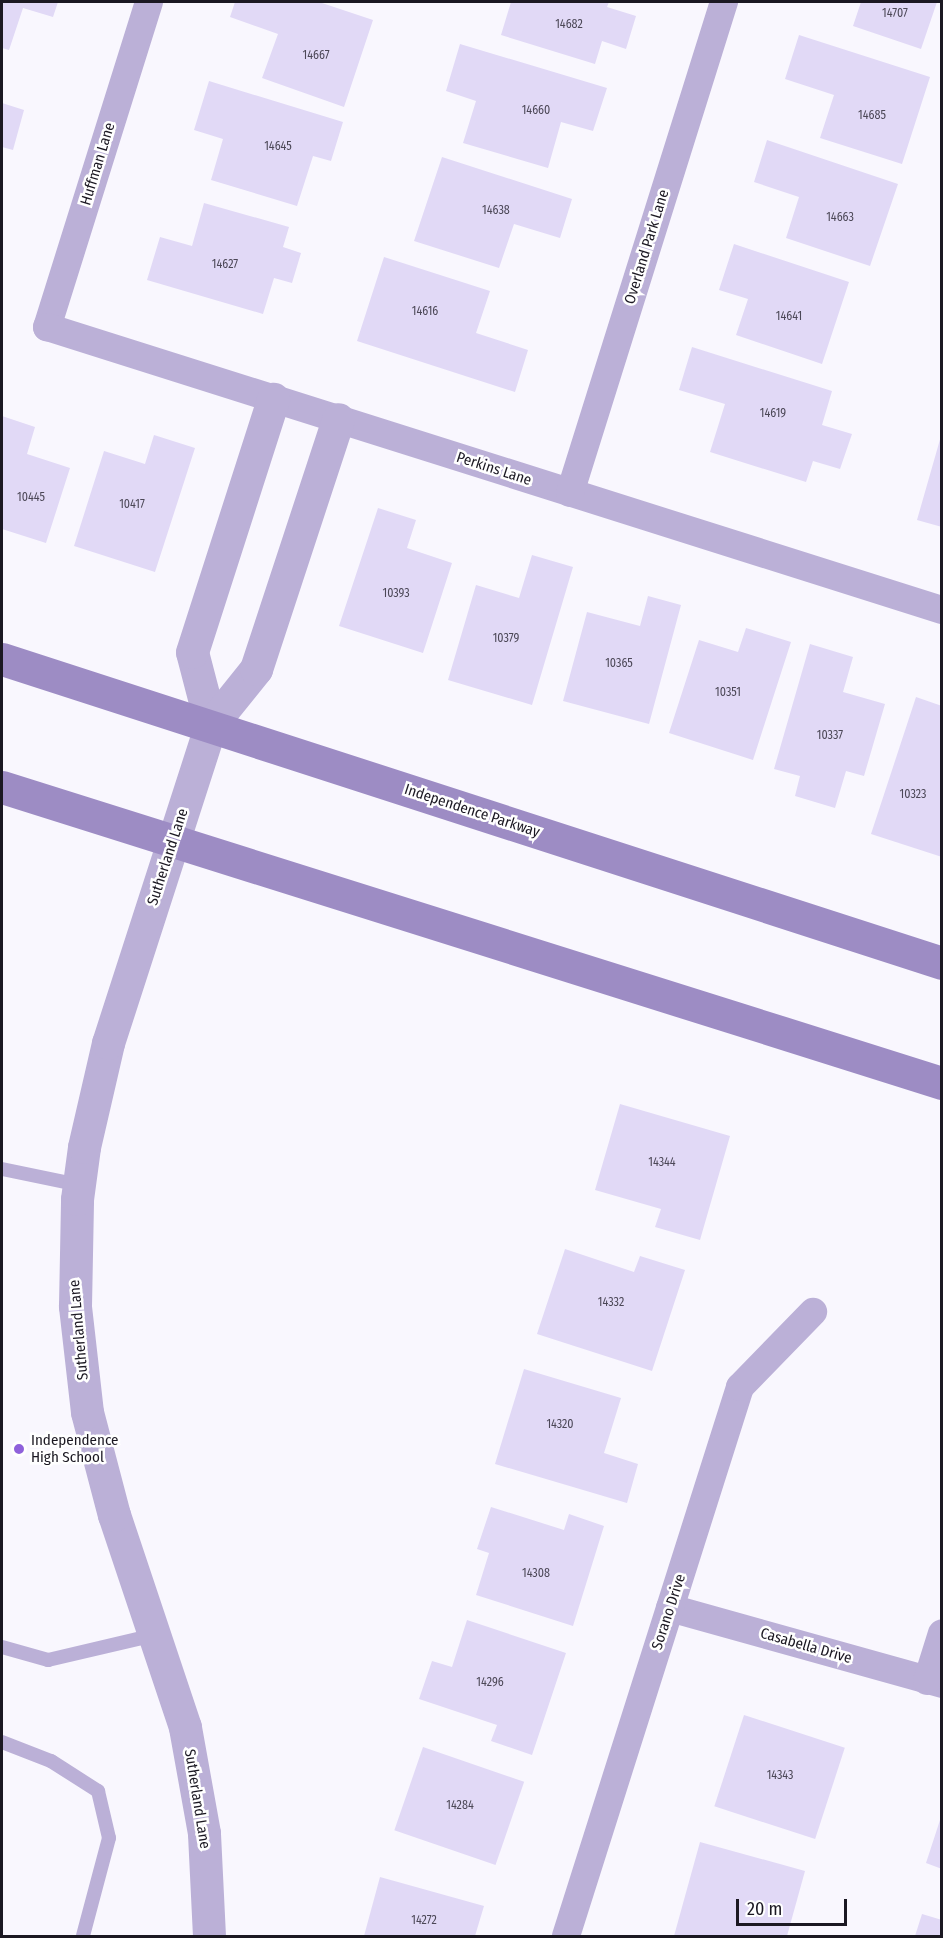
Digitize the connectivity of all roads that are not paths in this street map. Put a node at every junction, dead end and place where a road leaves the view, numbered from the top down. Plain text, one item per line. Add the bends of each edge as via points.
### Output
1 (149, 2) edge
2 (724, 2) edge
3 (47, 327) joint
4 (273, 399) junction
5 (338, 419) junction
6 (570, 493) junction
7 (942, 610) edge
8 (2, 659) edge
9 (211, 725) junction
10 (2, 787) edge
11 (173, 842) junction
12 (942, 963) edge
13 (942, 1083) edge
14 (2, 1169) edge
15 (79, 1185) junction
16 (813, 1312) dead end
17 (670, 1608) junction
18 (942, 1633) edge
19 (155, 1635) junction
20 (2, 1647) edge
21 (934, 1682) edge
22 (2, 1742) edge
23 (83, 1936) edge
24 (209, 1936) edge
25 (566, 1936) edge

1 - 3 street, Huffman Lane
2 - 6 street, Overland Park Lane
3 - 4 street, Perkins Lane
4 - 5 street, Perkins Lane
4 - 9 street via 192,652
5 - 6 street, Perkins Lane
5 - 9 street, Sutherland Lane via 256,669
6 - 7 street, Perkins Lane
8 - 9 main road, Independence Parkway
9 - 11 street, Sutherland Lane
9 - 12 main road, Independence Parkway
10 - 11 main road
11 - 13 main road
11 - 15 street, Sutherland Lane via 108,1042
14 - 15 lane
15 - 19 street, Sutherland Lane via 75,1306 87,1412 111,1505
16 - 17 street, Sorano Drive via 740,1387
17 - 21 street, Casabella Drive
17 - 25 street, Sorano Drive
18 - 21 street
19 - 20 lane via 48,1660
19 - 24 street, Sutherland Lane via 196,1780 209,1887
22 - 23 lane via 51,1761 98,1791 109,1838

